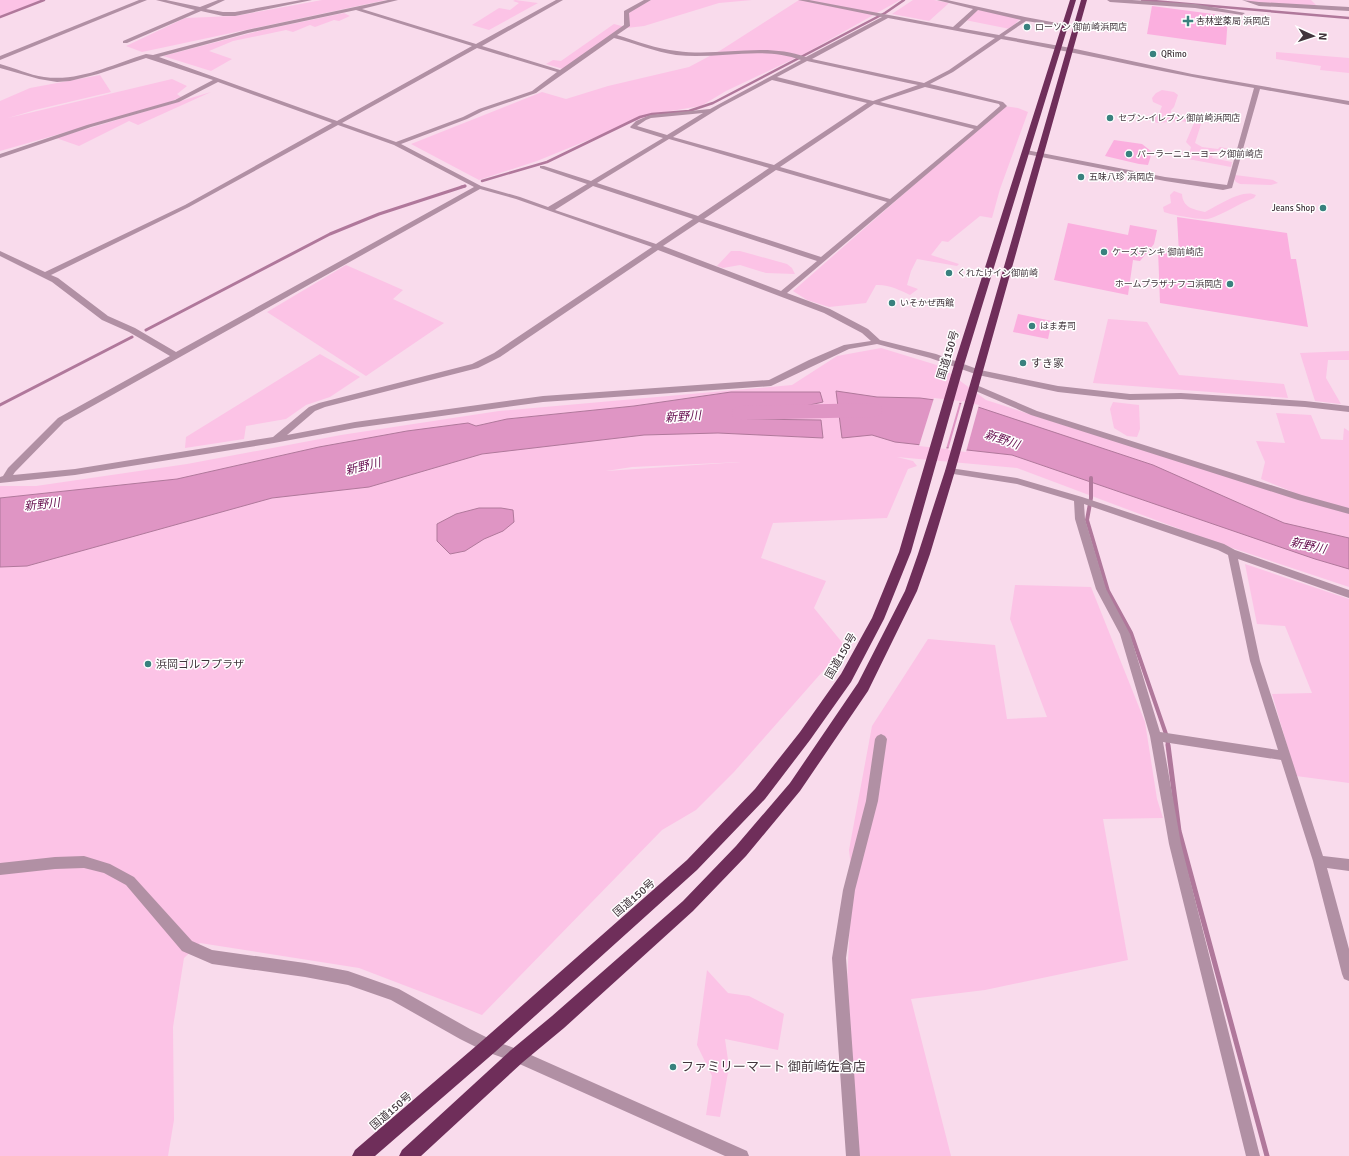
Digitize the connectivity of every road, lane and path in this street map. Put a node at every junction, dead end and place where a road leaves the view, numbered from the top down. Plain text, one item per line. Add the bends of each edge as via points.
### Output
1 (144, 0) edge
2 (159, 0) edge
3 (222, 0) edge
4 (309, 0) edge
5 (395, 0) edge
6 (560, 0) edge
7 (648, 0) edge
8 (802, 0) edge
9 (940, 0) edge
10 (1073, 0) edge
11 (1084, 0) edge
12 (1110, 0) edge
13 (1245, 0) edge
14 (977, 8) junction
15 (200, 9) junction
16 (357, 9) junction
17 (1349, 9) edge
18 (1242, 13) dead end
19 (887, 16) junction
20 (1025, 19) junction
21 (1065, 25) junction
22 (955, 28) junction
23 (613, 36) junction
24 (998, 37) junction
25 (125, 42) dead end
26 (477, 46) junction
27 (1059, 48) junction
28 (1070, 50) junction
29 (153, 57) junction
30 (0, 58) edge
31 (805, 59) junction
32 (0, 66) edge
33 (561, 72) junction
34 (772, 78) junction
35 (218, 80) junction
36 (924, 85) junction
37 (1257, 88) junction
38 (875, 102) junction
39 (1349, 103) edge
40 (719, 106) junction
41 (338, 123) junction
42 (979, 128) junction
43 (669, 137) junction
44 (396, 144) junction
45 (1026, 152) junction
46 (1041, 155) junction
47 (0, 156) edge
48 (542, 167) dead end
49 (774, 168) junction
50 (592, 184) junction
51 (479, 187) junction
52 (891, 201) junction
53 (549, 210) junction
54 (698, 219) junction
55 (658, 247) junction
56 (0, 253) edge
57 (822, 260) junction
58 (46, 275) junction
59 (782, 294) junction
60 (877, 342) junction
61 (175, 355) junction
62 (959, 365) junction
63 (978, 372) junction
64 (973, 391) junction
65 (1349, 410) edge
66 (274, 440) junction
67 (951, 467) junction
68 (3, 480) edge
69 (1080, 499) junction
70 (1349, 511) edge
71 (1232, 553) junction
72 (1349, 594) edge
73 (1156, 736) junction
74 (881, 739) dead end
75 (1286, 756) junction
76 (1319, 861) junction
77 (1349, 865) edge
78 (0, 869) edge
79 (1349, 974) edge
80 (489, 1046) junction
81 (517, 1056) junction
82 (361, 1156) edge
83 (408, 1156) edge
84 (742, 1156) edge
85 (853, 1156) edge
86 (1253, 1156) edge

1 - 30 street
2 - 15 street
3 - 15 street
4 - 15 street via 235,14
5 - 16 street
6 - 26 street
7 - 23 street via 626,12 627,26
8 - 19 street
9 - 14 street
10 - 21 highway, 国道150号
11 - 28 highway
12 - 18 street via 1195,6
13 - 17 street via 1259,4
14 - 20 street
14 - 22 street
15 - 25 street
16 - 26 street
16 - 29 street via 247,32
19 - 22 street
19 - 31 street
20 - 21 street
20 - 24 street
21 - 27 highway, 国道150号
22 - 24 street
23 - 31 street via 676,53 764,51
23 - 33 street
24 - 27 street
24 - 36 street via 951,71
26 - 33 street
26 - 41 street
27 - 28 street
27 - 45 highway, 国道150号
28 - 37 street
28 - 46 highway
29 - 32 street via 146,56 92,74 54,80
29 - 35 street
31 - 34 street
31 - 36 street
33 - 44 street via 534,92
34 - 38 street
34 - 40 street
35 - 41 street
35 - 47 street via 177,101 89,126
36 - 38 street
36 - 42 street via 1001,103 1004,106
37 - 39 street
37 - 46 street via 1230,187 1165,179
38 - 42 street
38 - 49 street
40 - 43 street
40 - 43 street via 686,115 652,116 633,127
41 - 44 street
41 - 58 street via 187,206
42 - 52 street
43 - 49 street
43 - 50 street
44 - 51 street
45 - 46 street
45 - 62 highway, 国道150号
46 - 63 highway
48 - 50 street
49 - 52 street
49 - 54 street
50 - 53 street
50 - 54 street
51 - 53 street
51 - 61 street
52 - 57 street
53 - 55 street
54 - 55 street
54 - 57 street
55 - 59 street
55 - 66 street via 497,356 470,367 322,405 312,409
56 - 58 street
57 - 59 street
58 - 61 street via 105,318 132,330
59 - 60 street via 845,320 866,331
60 - 62 street
60 - 66 street via 848,347 771,382 543,399 355,425
61 - 68 street via 61,420
62 - 63 street
62 - 80 highway, 国道150号 via 905,552 878,620 846,678 760,794 692,866
63 - 64 highway
63 - 65 street via 1050,388 1097,395 1181,396 1305,404
64 - 67 highway
64 - 70 street via 1034,413
66 - 68 street via 75,472
67 - 69 street via 1017,481
67 - 81 highway via 911,591 898,619 863,687 795,788 741,851 688,906
69 - 71 street
69 - 73 street via 1080,519 1101,589 1125,634
71 - 72 street
71 - 75 street via 1255,661
73 - 75 street
73 - 86 street via 1175,844
74 - 85 street via 872,801 849,890 838,958
75 - 76 street
76 - 77 street
76 - 79 street
78 - 80 street via 84,862 106,868 130,881 187,946 212,957 348,978 394,994
80 - 81 street
80 - 82 highway, 国道150号
81 - 83 highway
81 - 84 street

